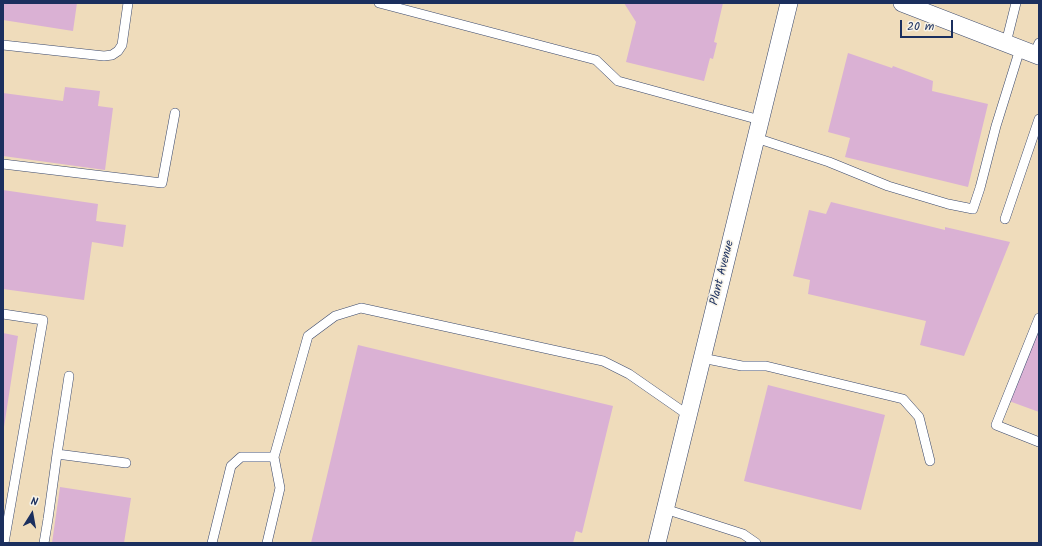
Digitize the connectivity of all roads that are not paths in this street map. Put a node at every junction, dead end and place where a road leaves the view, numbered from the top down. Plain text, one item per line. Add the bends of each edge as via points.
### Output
1 (128, 3) edge
2 (379, 3) edge
3 (789, 3) edge
4 (902, 3) edge
5 (1016, 3) edge
6 (3, 45) edge
7 (1028, 49) edge
8 (175, 113) dead end
9 (1039, 119) edge
10 (760, 120) junction
11 (756, 138) junction
12 (3, 164) edge
13 (1005, 219) dead end
14 (3, 314) edge
15 (1039, 318) edge
16 (702, 358) junction
17 (69, 376) dead end
18 (688, 415) junction
19 (1039, 442) edge
20 (57, 454) junction
21 (274, 457) junction
22 (930, 461) dead end
23 (126, 463) dead end
24 (665, 509) junction
25 (4, 543) edge
26 (44, 543) edge
27 (212, 543) edge
28 (267, 543) edge
29 (657, 543) edge
30 (756, 543) edge

1 - 6 lane via 122,45 112,55
2 - 10 lane via 596,60 618,81
3 - 10 street, Plant Avenue
4 - 7 street
5 - 7 lane
7 - 11 lane via 996,126 973,209 888,186 828,162
8 - 12 lane via 162,183
9 - 13 lane
10 - 11 street, Plant Avenue
11 - 16 street, Plant Avenue
14 - 25 lane via 43,320
15 - 19 lane via 996,425
16 - 18 street, Plant Avenue
16 - 22 lane via 742,366 766,366 903,399 919,417
17 - 20 lane
18 - 21 lane via 629,374 603,361 361,308 335,316 308,336
18 - 24 street, Plant Avenue
20 - 23 lane
20 - 26 lane
21 - 27 lane via 242,457 231,466
21 - 28 lane via 280,488
24 - 29 street, Plant Avenue
24 - 30 lane via 743,534

